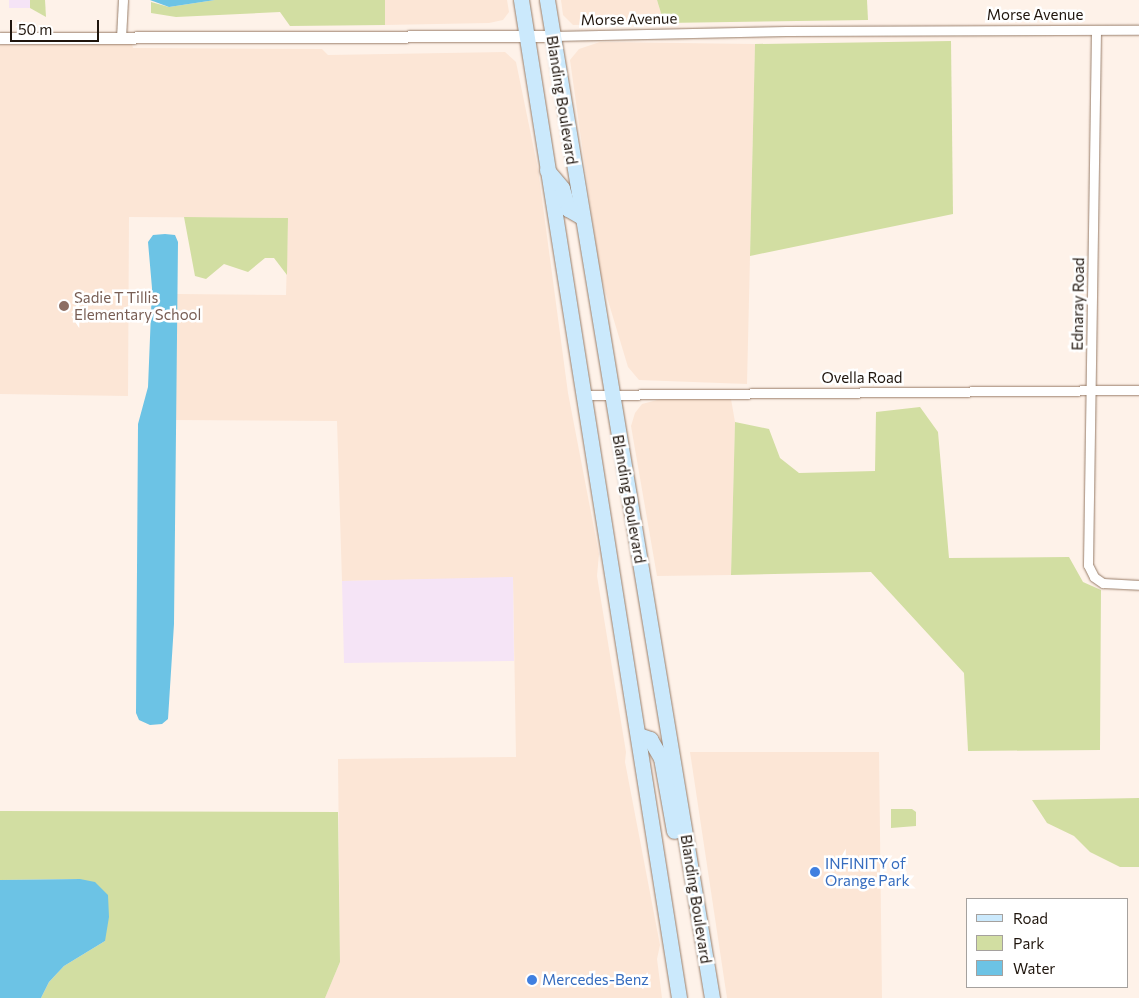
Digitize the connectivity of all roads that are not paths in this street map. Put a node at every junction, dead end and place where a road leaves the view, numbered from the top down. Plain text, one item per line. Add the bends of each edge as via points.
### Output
1 (122, 0) edge
2 (521, 0) edge
3 (547, 0) edge
4 (1139, 30) edge
5 (1096, 31) junction
6 (527, 36) junction
7 (553, 36) junction
8 (0, 38) edge
9 (121, 38) junction
10 (546, 168) junction
11 (582, 217) junction
12 (1091, 390) junction
13 (1139, 390) edge
14 (585, 395) junction
15 (612, 395) junction
16 (1139, 585) edge
17 (638, 735) junction
18 (695, 896) junction
19 (678, 998) edge
20 (712, 998) edge

1 - 9 street
2 - 6 main road, Blanding Boulevard
3 - 7 main road, Blanding Boulevard
4 - 5 street, Morse Avenue
5 - 7 street, Morse Avenue via 786,31
5 - 12 street, Ednaray Road
6 - 7 street, Morse Avenue
6 - 9 street, Morse Avenue
6 - 10 main road, Blanding Boulevard
7 - 11 main road, Blanding Boulevard
8 - 9 street, Morse Avenue
10 - 11 main road via 562,188 568,209
10 - 14 main road, Blanding Boulevard
11 - 15 main road, Blanding Boulevard
12 - 13 street, Ovella Road
12 - 15 street, Ovella Road
12 - 16 street, Ednaray Road via 1088,565 1094,577 1102,583
14 - 15 street, Ovella Road
14 - 17 main road, Blanding Boulevard
15 - 18 main road, Blanding Boulevard
17 - 18 main road via 650,739 661,758 680,863
17 - 19 main road, Blanding Boulevard
18 - 20 main road, Blanding Boulevard

